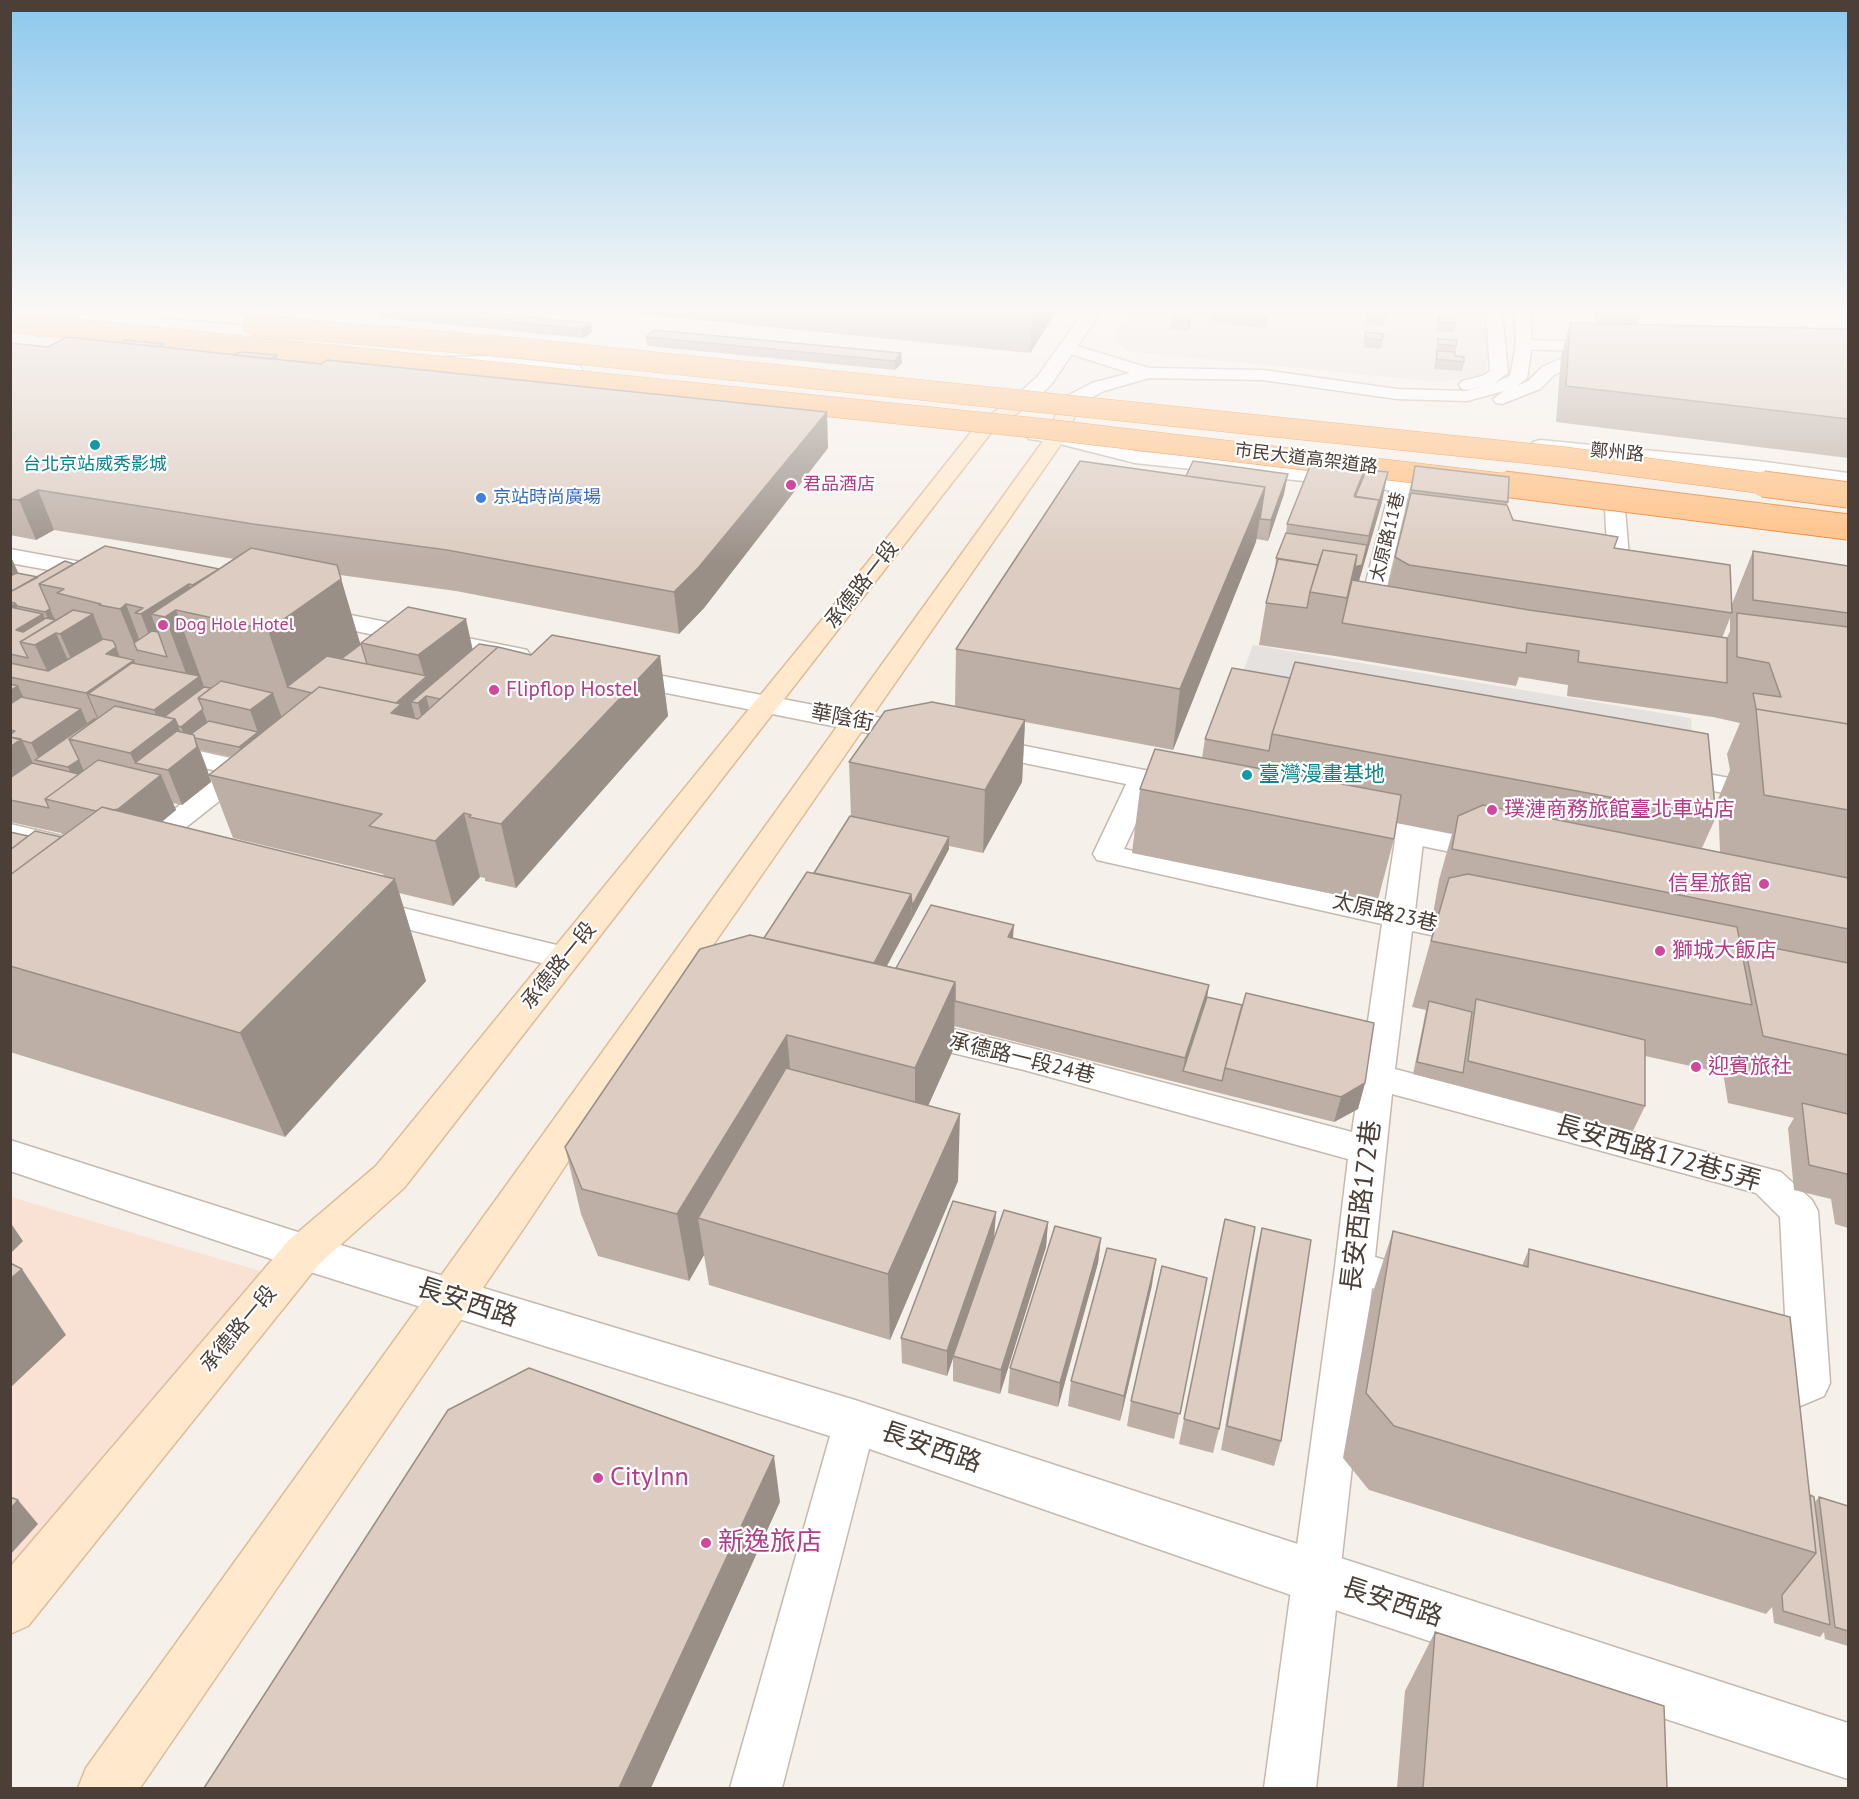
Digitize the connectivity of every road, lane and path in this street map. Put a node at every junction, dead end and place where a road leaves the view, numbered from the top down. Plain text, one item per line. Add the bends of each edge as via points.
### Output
1 (595, 395) edge
2 (644, 395) edge
3 (695, 395) edge
4 (841, 395) edge
5 (969, 395) edge
6 (1017, 395) edge
7 (1083, 395) edge
8 (1398, 395) edge
9 (1430, 395) edge
10 (1471, 395) edge
11 (1515, 395) edge
12 (1027, 396) junction
13 (1071, 401) junction
14 (983, 430) junction
15 (1050, 433) junction
16 (1848, 479) edge
17 (1401, 484) junction
18 (1848, 495) edge
19 (1848, 511) edge
20 (1629, 515) junction
21 (1848, 527) edge
22 (1848, 539) edge
23 (10, 556) edge
24 (120, 576) joint
25 (79, 590) edge
26 (1643, 590) edge
27 (282, 609) edge
28 (1405, 614) edge
29 (410, 635) junction
30 (382, 657) edge
31 (542, 661) edge
32 (597, 672) edge
33 (767, 705) junction
34 (854, 720) junction
35 (138, 746) edge
36 (271, 746) edge
37 (243, 769) junction
38 (1654, 772) edge
39 (1143, 778) junction
40 (1218, 794) edge
41 (1792, 797) edge
42 (1331, 818) edge
43 (10, 832) edge
44 (1410, 834) junction
45 (1525, 857) edge
46 (112, 860) junction
47 (174, 861) edge
48 (344, 903) edge
49 (1400, 916) junction
50 (1503, 940) edge
51 (565, 958) junction
52 (676, 973) junction
53 (708, 982) edge
54 (886, 1025) edge
55 (1378, 1077) junction
56 (1367, 1150) junction
57 (10, 1155) edge
58 (304, 1252) junction
59 (1355, 1267) junction
60 (1446, 1294) edge
61 (451, 1297) junction
62 (1730, 1376) edge
63 (855, 1422) junction
64 (1317, 1578) junction
65 (10, 1608) edge
66 (1848, 1751) edge
67 (106, 1788) edge
68 (756, 1788) edge
69 (1290, 1788) edge

1 - 15 highway, bridge via 947,434
2 - 14 street
3 - 15 highway, 市民大道高架道路, bridge
4 - 19 highway via 1440,456
5 - 18 highway, 市民大道高架道路, bridge via 1563,457
6 - 12 street, 鄭州路
7 - 13 lane
8 - 11 lane via 1406,400 1479,404
9 - 10 lane
12 - 13 street, 鄭州路
12 - 14 main road, 承德路一段
13 - 15 main road
13 - 16 street, 鄭州路
14 - 15 street
14 - 33 main road, 承德路一段
15 - 17 street via 1135,457
15 - 21 highway, 市民大道高架道路, bridge via 1372,467
15 - 34 main road
17 - 20 street
17 - 28 lane, 太原路11巷 via 1370,609
20 - 22 street
20 - 26 lane via 1620,587
23 - 24 street
24 - 25 lane
27 - 29 street
29 - 30 lane
29 - 31 street
32 - 33 street, 華陰街
33 - 34 street, 華陰街
33 - 51 main road, 承德路一段
34 - 39 street, 華陰街
34 - 52 main road
35 - 37 lane
36 - 37 lane
37 - 46 lane
38 - 41 lane via 1702,792
39 - 40 street, 華陰街
39 - 49 lane, 太原路23巷 via 1107,854
42 - 44 street
43 - 46 lane
44 - 45 street
44 - 49 lane, 長安西路172巷
46 - 47 lane
48 - 51 lane
49 - 50 lane, 太原路23巷
49 - 55 lane, 長安西路172巷
51 - 58 main road, 承德路一段 via 390,1178
52 - 53 lane
52 - 61 main road
54 - 56 lane, 承德路一段24巷
55 - 56 lane, 長安西路172巷
55 - 62 lane, 長安西路172巷5弄 via 1768,1182 1798,1211 1809,1383 1786,1393
56 - 59 lane, 長安西路172巷
57 - 58 street, 長安西路
58 - 61 street, 長安西路
58 - 65 main road, 承德路一段
59 - 60 lane
59 - 64 lane, 長安西路172巷
61 - 63 street, 長安西路
61 - 67 main road
63 - 64 street, 長安西路
63 - 68 lane
64 - 66 street, 長安西路
64 - 69 lane, 長安西路172巷

